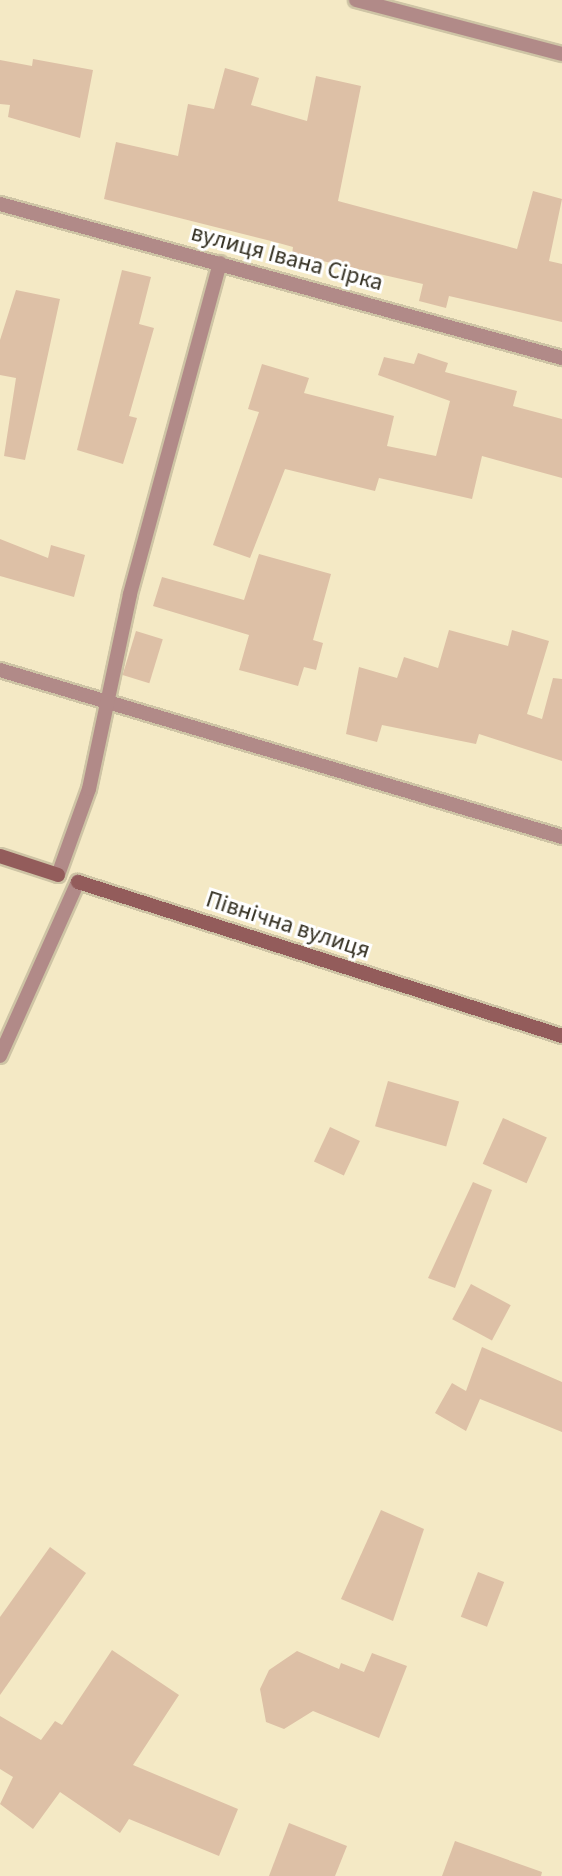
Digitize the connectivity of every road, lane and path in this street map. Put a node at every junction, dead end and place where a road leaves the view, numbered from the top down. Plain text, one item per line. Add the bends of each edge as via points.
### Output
1 (356, 0) edge
2 (562, 54) edge
3 (0, 204) edge
4 (220, 263) junction
5 (562, 358) edge
6 (0, 670) edge
7 (107, 702) junction
8 (562, 837) edge
9 (0, 856) edge
10 (58, 875) junction
11 (78, 882) junction
12 (562, 1036) edge
13 (0, 1056) edge

1 - 2 street
3 - 4 street, вулиця Івана Сірка
4 - 5 street, вулиця Івана Сірка
4 - 7 street
6 - 7 street
7 - 8 street
7 - 10 street via 89,789
9 - 10 street, Північна вулиця
10 - 11 street, Північна вулиця
11 - 12 street, Північна вулиця
11 - 13 street

